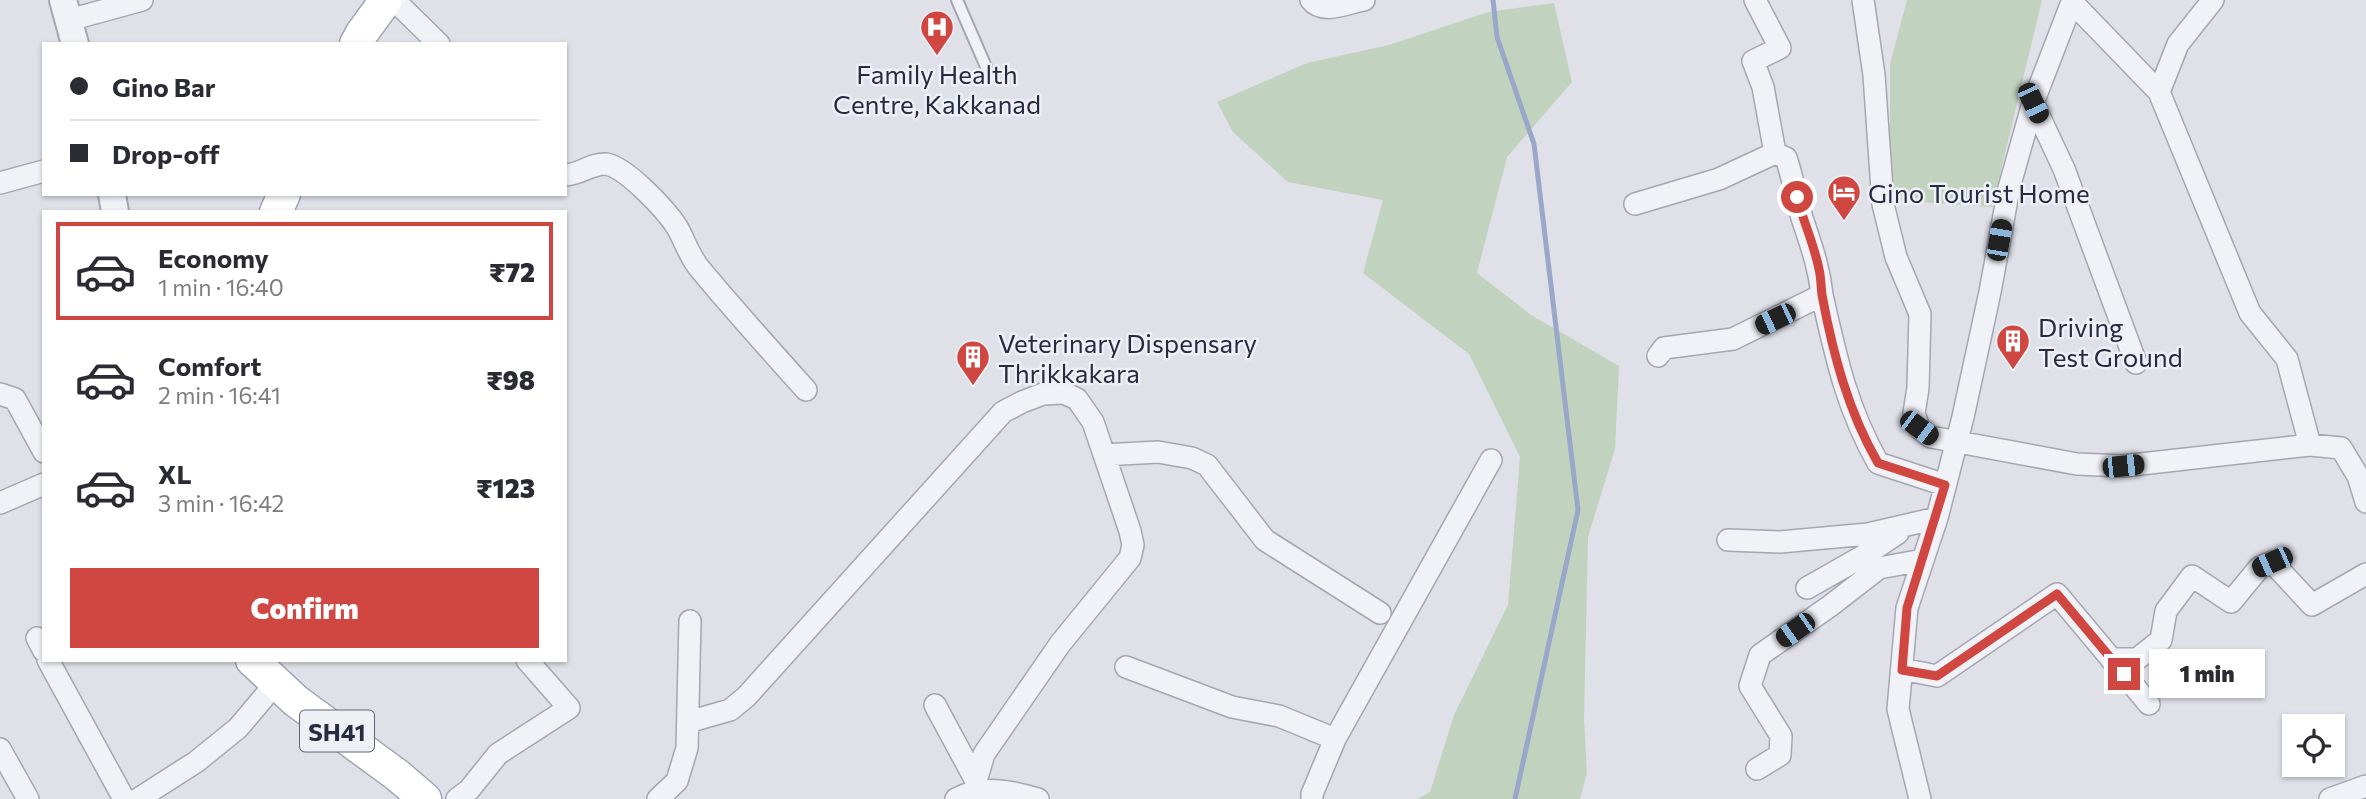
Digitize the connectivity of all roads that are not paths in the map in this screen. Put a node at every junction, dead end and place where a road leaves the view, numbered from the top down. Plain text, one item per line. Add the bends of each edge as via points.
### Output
1 (142, 0) edge
2 (386, 0) edge
3 (394, 0) edge
4 (957, 0) edge
5 (1311, 0) edge
6 (1364, 0) edge
7 (1755, 0) edge
8 (1863, 0) edge
9 (2213, 0) edge
10 (2072, 1) edge
11 (69, 21) edge
12 (357, 42) edge
13 (437, 42) edge
14 (987, 69) dead end
15 (2159, 92) junction
16 (2033, 103) junction
17 (1775, 153) junction
18 (42, 172) edge
19 (567, 175) edge
20 (0, 183) edge
21 (1635, 204) dead end
22 (1822, 295) junction
23 (1658, 356) dead end
24 (2136, 363) dead end
25 (806, 390) dead end
26 (0, 394) edge
27 (1956, 441) junction
28 (2311, 445) junction
29 (42, 448) edge
30 (1104, 454) junction
31 (1491, 460) dead end
32 (42, 485) edge
33 (1945, 485) junction
34 (2366, 502) edge
35 (0, 503) edge
36 (1937, 518) junction
37 (1908, 525) junction
38 (1728, 540) dead end
39 (1923, 560) junction
40 (2366, 574) edge
41 (1807, 588) dead end
42 (1380, 613) dead end
43 (690, 621) dead end
44 (2111, 659) junction
45 (49, 662) edge
46 (254, 662) edge
47 (529, 662) edge
48 (1126, 667) dead end
49 (1902, 670) junction
50 (276, 683) junction
51 (2149, 704) dead end
52 (935, 705) dead end
53 (688, 722) junction
54 (1335, 739) junction
55 (0, 749) edge
56 (1757, 769) dead end
57 (2366, 786) edge
58 (969, 790) edge
59 (29, 799) edge
60 (124, 799) edge
61 (138, 799) edge
62 (425, 799) edge
63 (457, 799) edge
64 (658, 799) edge
65 (1038, 799) edge
66 (1312, 799) edge
67 (1920, 799) edge
68 (2330, 799) edge

1 - 11 street
2 - 12 main road
3 - 13 street
4 - 14 lane
5 - 6 street via 1323,9
7 - 17 street via 1780,48 1753,61 1763,87
8 - 27 street via 1884,204 1896,257 1920,314 1914,413 1919,428 1931,437
9 - 15 street via 2178,44
10 - 15 street
10 - 16 street
15 - 28 street via 2250,313 2287,359
16 - 24 street via 2064,169
16 - 27 street via 2008,188
17 - 21 street via 1719,180
17 - 22 street via 1786,158 1793,178
18 - 20 street
19 - 25 street via 604,164 637,183 676,225 697,266
22 - 23 street via 1733,339 1664,348
22 - 33 street via 1849,404 1878,463
26 - 29 street via 15,399
27 - 28 street via 2077,464 2123,466
27 - 33 street
28 - 34 street via 2341,449 2358,476
30 - 42 street via 1158,452 1207,465 1265,540
30 - 53 street via 1085,407 1064,393 1043,394 1003,412 746,698 730,710
30 - 58 street via 1130,531 1130,558 1060,643 984,754
31 - 54 street
32 - 35 street
33 - 36 street
36 - 37 street
36 - 39 street
37 - 38 street via 1868,534 1780,542
37 - 41 street
39 - 49 street via 1907,608
39 - 56 street via 1879,568 1760,655 1750,686 1781,736 1780,755
40 - 44 street via 2312,605 2272,562 2259,568 2231,602 2192,576 2166,611 2161,640 2137,659
43 - 53 street
44 - 49 street via 2057,594 1937,676
44 - 51 street
45 - 60 street
46 - 50 main road, SH41
47 - 63 street via 569,708 498,754
48 - 54 street via 1232,707 1279,716
49 - 67 street via 1898,709
50 - 61 street via 238,728
50 - 62 main road, SH41
52 - 58 street
53 - 64 street via 687,748 677,781
54 - 66 street
55 - 59 street
57 - 68 street
58 - 65 street

